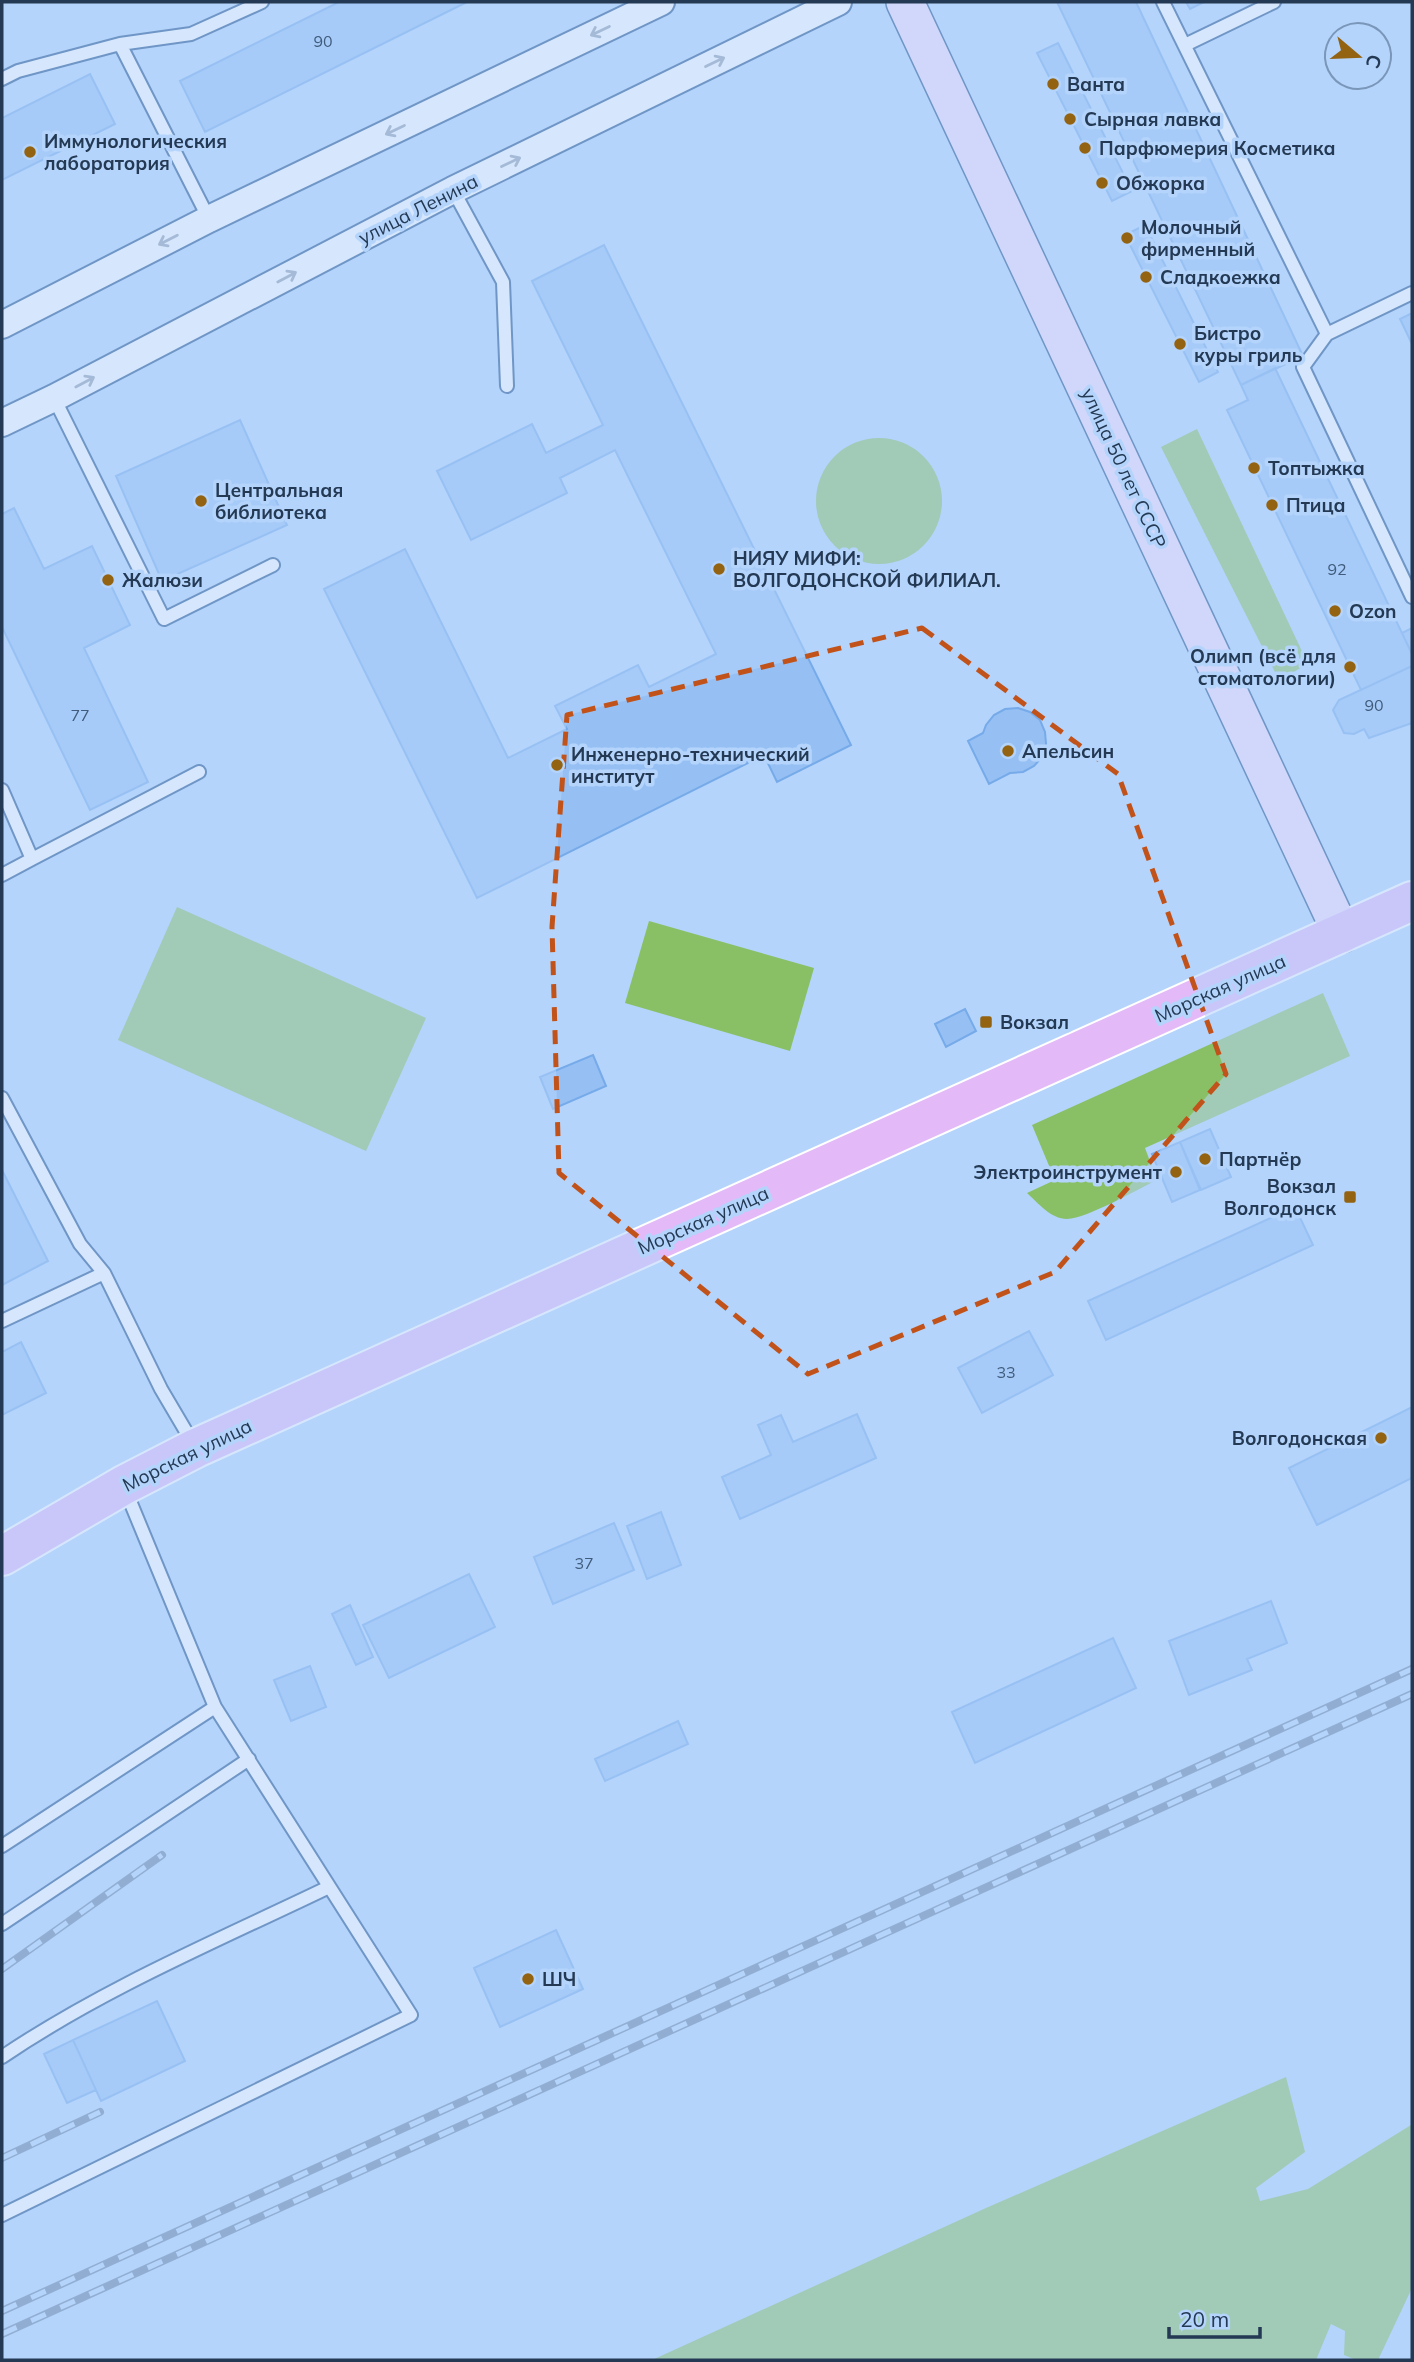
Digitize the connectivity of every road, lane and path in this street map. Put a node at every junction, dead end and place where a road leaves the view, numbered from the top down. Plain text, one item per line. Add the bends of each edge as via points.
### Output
1 (262, 2) edge
2 (661, 2) edge
3 (838, 2) edge
4 (905, 2) edge
5 (1163, 2) edge
6 (1274, 2) edge
7 (120, 44) junction
8 (1185, 45) junction
9 (2, 79) edge
10 (453, 190) junction
11 (209, 219) junction
12 (1412, 293) edge
13 (2, 325) edge
14 (1327, 334) junction
15 (507, 386) dead end
16 (54, 398) junction
17 (2, 423) edge
18 (273, 565) dead end
19 (1412, 597) edge
20 (199, 772) dead end
21 (2, 790) edge
22 (33, 859) junction
23 (2, 875) edge
24 (1412, 901) edge
25 (1342, 934) junction
26 (2, 1098) edge
27 (104, 1273) junction
28 (2, 1321) edge
29 (196, 1448) junction
30 (124, 1485) junction
31 (2, 1556) edge
32 (215, 1707) junction
33 (248, 1759) junction
34 (2, 1846) edge
35 (329, 1887) junction
36 (2, 1924) edge
37 (2, 2057) edge
38 (2, 2215) edge

1 - 7 lane via 191,34
2 -> 11 street
10 -> 3 street, улица Ленина
4 - 25 street, улица 50 лет СССР
5 - 8 lane
6 - 8 lane
7 - 9 lane
7 - 11 lane
8 - 14 lane
10 - 15 lane via 503,282
16 -> 10 street, улица Ленина
11 -> 13 street
12 - 14 lane
14 - 19 lane via 1303,368
16 - 17 street, улица Ленина
16 - 18 lane via 164,620
20 - 22 lane
21 - 22 lane
22 - 23 lane
24 - 25 main road, Морская улица
25 - 29 main road, Морская улица
26 - 27 lane via 80,1244
27 - 28 lane
27 - 29 lane via 161,1389
29 - 30 main road, Морская улица
30 - 31 main road, Морская улица
30 - 32 lane
32 - 33 lane
32 - 34 lane
33 - 35 lane
33 - 36 lane
35 - 37 lane via 50,2024
35 - 38 lane via 411,2015

